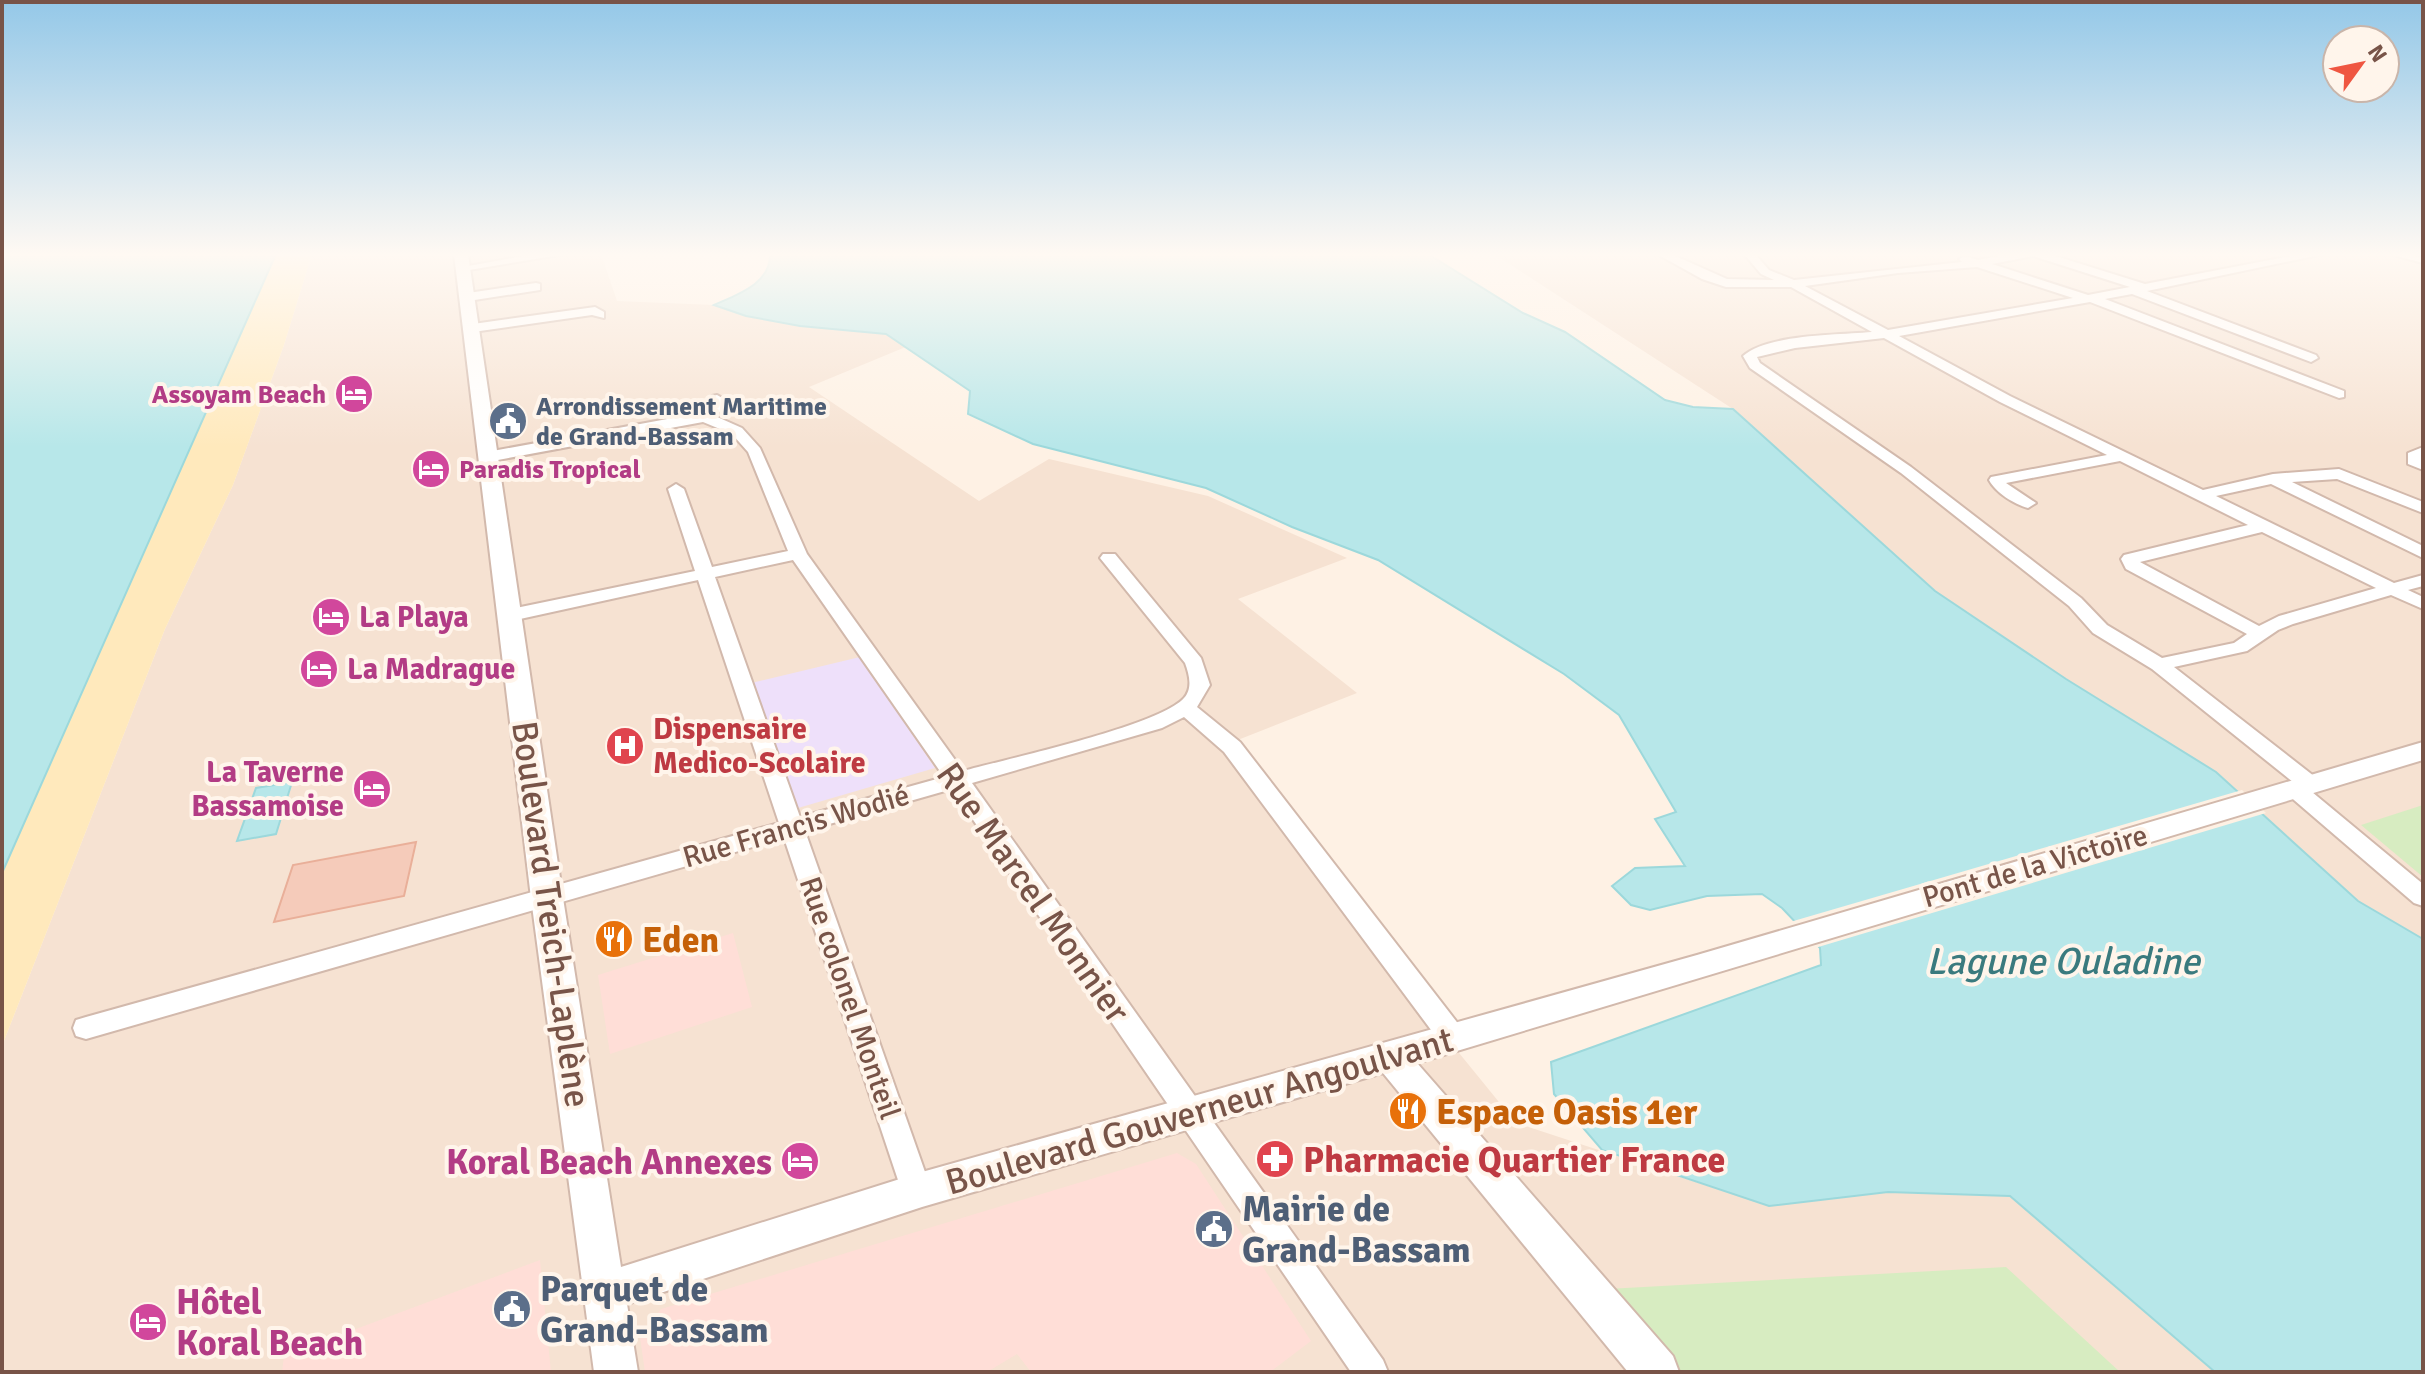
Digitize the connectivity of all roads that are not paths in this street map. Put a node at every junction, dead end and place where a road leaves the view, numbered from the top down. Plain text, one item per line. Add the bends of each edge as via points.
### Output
1 (471, 318) edge
2 (544, 318) edge
3 (1853, 318) edge
4 (1977, 318) edge
5 (2141, 318) edge
6 (2211, 318) edge
7 (473, 328) junction
8 (1883, 335) junction
9 (2311, 358) dead end
10 (2339, 394) dead end
11 (2423, 452) edge
12 (2124, 456) junction
13 (487, 457) junction
14 (2423, 465) edge
15 (2273, 479) junction
16 (676, 489) dead end
17 (2201, 495) junction
18 (2028, 503) dead end
19 (2423, 508) edge
20 (2264, 526) junction
21 (2423, 553) edge
22 (798, 554) junction
23 (1109, 558) dead end
24 (707, 573) junction
25 (2423, 580) edge
26 (2391, 588) junction
27 (2423, 604) edge
28 (511, 615) junction
29 (2259, 633) junction
30 (2159, 665) junction
31 (1186, 708) junction
32 (2423, 751) edge
33 (957, 779) junction
34 (2293, 790) junction
35 (791, 828) junction
36 (2423, 897) edge
37 (547, 898) junction
38 (1796, 937) joint
39 (86, 1028) dead end
40 (1453, 1038) junction
41 (1390, 1056) junction
42 (1187, 1111) junction
43 (916, 1189) junction
44 (606, 1292) junction
45 (616, 1372) edge
46 (1371, 1372) edge
47 (1657, 1372) edge

1 - 7 street, Boulevard Treich-Laplène
2 - 7 street
3 - 8 street
4 - 8 street
5 - 10 street
6 - 9 street
7 - 13 street, Boulevard Treich-Laplène
8 - 12 street
8 - 30 street via 1750,356 1755,365 1906,470 2075,602 2100,629
11 - 14 street via 2413,461
12 - 17 street
12 - 18 street via 1997,480
13 - 22 street, Rue Marcel Monnier via 711,408 755,451
13 - 28 street, Boulevard Treich-Laplène
15 - 17 street
15 - 19 street via 2339,474
15 - 21 street
16 - 24 street, Rue colonel Monteil
17 - 20 street
20 - 26 street
20 - 29 street via 2130,559 2132,565
22 - 24 street
22 - 33 street, Rue Marcel Monnier
23 - 31 street via 1194,662 1202,678
24 - 28 street
24 - 35 street, Rue colonel Monteil
25 - 26 street
26 - 27 street
26 - 29 street
28 - 37 street, Boulevard Treich-Laplène
29 - 30 street via 2240,647
30 - 34 street
31 - 33 street, Rue Francis Wodié via 1155,724
31 - 40 street via 1232,747
32 - 34 street, Pont de la Victoire
33 - 35 street, Rue Francis Wodié
33 - 42 street, Rue Marcel Monnier
34 - 36 street
34 - 38 street, Pont de la Victoire
35 - 37 street, Rue Francis Wodié
35 - 43 street, Rue colonel Monteil
37 - 39 street, Rue Francis Wodié
37 - 44 street, Boulevard Treich-Laplène
38 - 40 street, Boulevard Gouverneur Angoulvant
40 - 41 street, Boulevard Gouverneur Angoulvant
41 - 42 street, Boulevard Gouverneur Angoulvant
41 - 47 street
42 - 43 street, Boulevard Gouverneur Angoulvant
42 - 46 street, Rue Marcel Monnier
43 - 44 street, Boulevard Gouverneur Angoulvant
44 - 45 street, Boulevard Treich-Laplène

